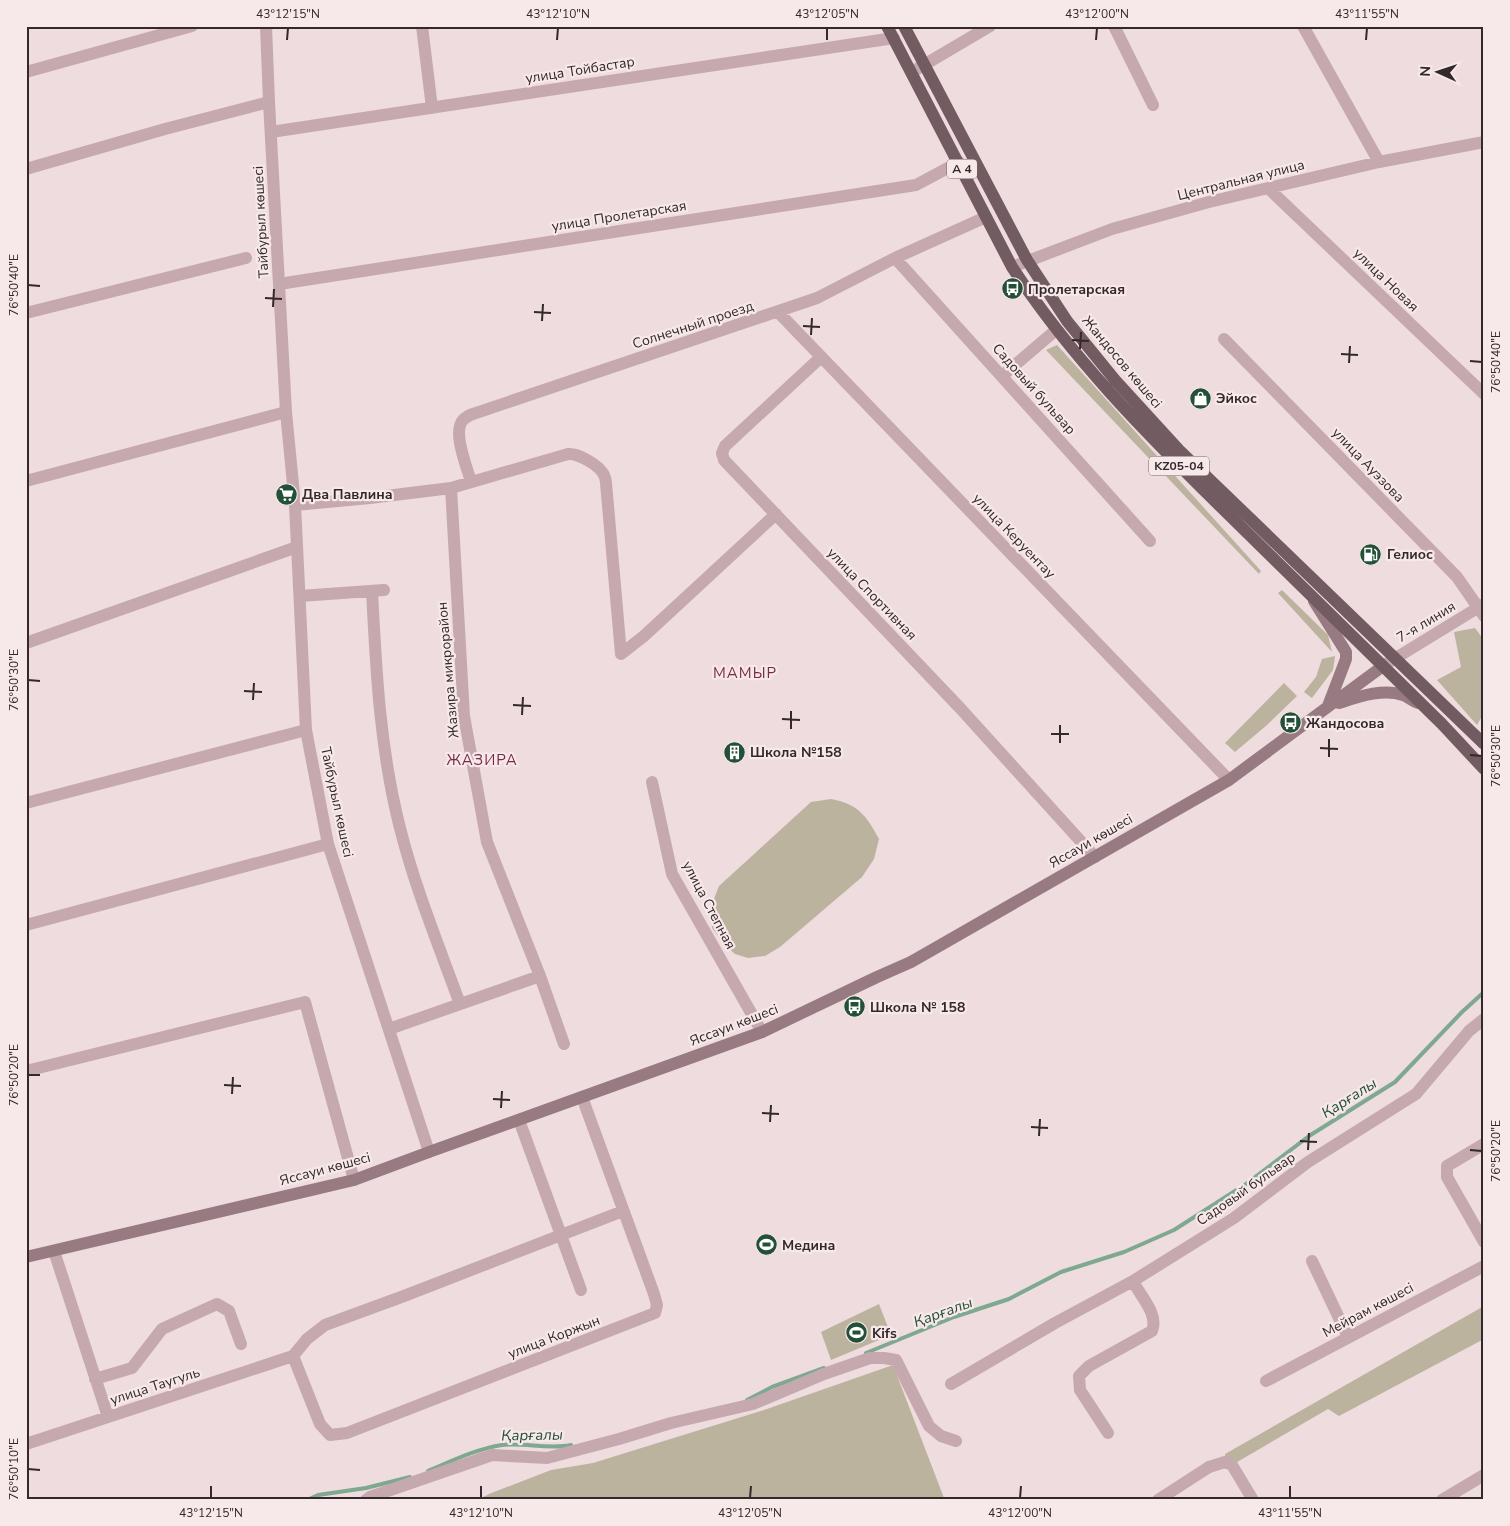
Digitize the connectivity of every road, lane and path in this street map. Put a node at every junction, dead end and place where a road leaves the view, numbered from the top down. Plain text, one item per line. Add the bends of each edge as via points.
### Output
1 (192, 26) edge
2 (266, 26) edge
3 (422, 26) edge
4 (888, 26) edge
5 (904, 26) edge
6 (990, 26) edge
7 (1114, 26) edge
8 (1303, 26) edge
9 (894, 38) junction
10 (924, 64) junction
11 (26, 72) edge
12 (912, 72) junction
13 (269, 102) junction
14 (1152, 105) dead end
15 (432, 108) junction
16 (271, 132) junction
17 (1484, 142) edge
18 (959, 162) junction
19 (1379, 162) junction
20 (26, 170) edge
21 (1268, 188) junction
22 (986, 217) junction
23 (246, 258) dead end
24 (895, 258) junction
25 (1027, 260) junction
26 (1012, 267) junction
27 (279, 284) junction
28 (778, 312) junction
29 (26, 313) edge
30 (1056, 330) junction
31 (1224, 339) dead end
32 (820, 358) junction
33 (1002, 376) junction
34 (1484, 394) edge
35 (286, 412) junction
36 (26, 481) edge
37 (471, 482) junction
38 (451, 488) junction
39 (295, 505) junction
40 (776, 514) junction
41 (1150, 541) dead end
42 (297, 546) junction
43 (1310, 595) junction
44 (300, 596) junction
45 (1482, 609) edge
46 (26, 643) edge
47 (1389, 662) junction
48 (1327, 707) junction
49 (1442, 724) junction
50 (306, 730) junction
51 (1482, 737) edge
52 (1484, 769) edge
53 (1229, 780) junction
54 (652, 782) dead end
55 (26, 803) edge
56 (328, 844) junction
57 (1095, 857) junction
58 (26, 925) edge
59 (540, 976) junction
60 (460, 1004) junction
61 (1484, 1019) edge
62 (388, 1029) junction
63 (762, 1032) junction
64 (564, 1044) dead end
65 (26, 1071) edge
66 (582, 1097) junction
67 (519, 1120) junction
68 (1484, 1144) edge
69 (429, 1152) junction
70 (354, 1180) junction
71 (623, 1210) junction
72 (562, 1235) junction
73 (1484, 1242) edge
74 (54, 1251) junction
75 (26, 1257) edge
76 (1312, 1261) dead end
77 (1484, 1266) edge
78 (1133, 1281) junction
79 (581, 1290) dead end
80 (1348, 1337) junction
81 (241, 1344) dead end
82 (293, 1356) junction
83 (95, 1379) junction
84 (1266, 1381) dead end
85 (951, 1384) dead end
86 (108, 1417) junction
87 (1108, 1433) dead end
88 (956, 1441) dead end
89 (26, 1444) edge
90 (1484, 1476) edge
91 (366, 1500) edge
92 (1158, 1500) edge
93 (1253, 1500) edge
94 (1442, 1500) edge

1 - 11 street
2 - 13 street, Тайбурыл көшесі
3 - 15 street
4 - 9 main road, Жандосов көшесі
5 - 10 main road, Жандосов көшесі / KZ05-04
6 - 10 street
7 - 14 street
8 - 19 street
9 - 12 main road, Жандосов көшесі / А 4
9 - 15 street, улица Тойбастар
10 - 12 street
10 - 25 main road, Жандосов көшесі / KZ05-04
12 - 18 main road, Жандосов көшесі / А 4
13 - 16 street, Тайбурыл көшесі
13 - 20 street
15 - 16 street, улица Тойбастар
16 - 27 street, Тайбурыл көшесі
17 - 19 street, Центральная улица
18 - 22 main road, Жандосов көшесі / А 4
18 - 27 street, улица Пролетарская via 916,186
19 - 21 street, Центральная улица
21 - 25 street, Центральная улица via 1112,229
21 - 34 street, улица Новая
22 - 24 street, Солнечный проезд
22 - 26 main road, Жандосов көшесі / А 4
23 - 29 street
24 - 28 street, Солнечный проезд via 817,298
24 - 33 street, Садовый бульвар
25 - 26 street, Центральная улица
25 - 47 main road, Жандосов көшесі / KZ05-04 via 1067,321 1179,450
26 - 30 main road, Жандосов көшесі / А 4
27 - 35 street, Тайбурыл көшесі
28 - 32 street, улица Керуентау
28 - 37 street, Солнечный проезд via 470,415 458,428 458,438
30 - 33 street
30 - 43 main road, Жандосов көшесі / KZ05-04 via 1164,450
31 - 45 street, улица Ауэзова via 1457,577
32 - 40 street, улица Спортивная via 724,446 722,453 724,460
32 - 53 street, улица Керуентау
33 - 41 street, Садовый бульвар
35 - 36 street
35 - 39 street, Тайбурыл көшесі
37 - 38 street
37 - 40 street via 574,453 604,475 621,654
38 - 39 street
38 - 59 street, Жазира микрорайон via 464,716 487,842
39 - 42 street, Тайбурыл көшесі
40 - 57 street, улица Спортивная via 960,708
42 - 44 street, Тайбурыл көшесі
42 - 46 street
43 - 47 main road, KZ05-04 via 1364,648
43 - 48 main road via 1346,652
44 - 50 street, Тайбурыл көшесі
44 - 60 street via 378,590 380,726 394,802 420,895
45 - 47 street, 7-я линия
47 - 48 main road, Яссауи көшесі
47 - 49 main road, KZ05-04
47 - 51 main road, KZ05-04
48 - 49 main road via 1362,696 1403,695
48 - 53 main road, Яссауи көшесі
49 - 52 main road, KZ05-04
50 - 55 street
50 - 56 street, Тайбурыл көшесі
53 - 57 main road, Яссауи көшесі
54 - 63 street, улица Степная via 672,874
56 - 58 street
56 - 62 street, Тайбурыл көшесі
57 - 63 main road, Яссауи көшесі via 911,962
59 - 60 street
59 - 64 street, Жазира микрорайон
60 - 62 street
61 - 78 street, Садовый бульвар via 1469,1031 1416,1094 1308,1162 1234,1218
62 - 69 street, Тайбурыл көшесі
63 - 66 main road, Яссауи көшесі
65 - 70 street via 305,1002
66 - 67 main road, Яссауи көшесі
66 - 71 street, улица Коржын
67 - 69 main road, Яссауи көшесі
67 - 72 street
68 - 73 street via 1447,1166 1448,1177
69 - 70 main road, Яссауи көшесі
70 - 74 main road, Яссауи көшесі
71 - 72 street
71 - 82 street, улица Коржын via 654,1294 655,1314 347,1433 330,1435 320,1424
72 - 79 street
72 - 82 street via 325,1325
74 - 75 main road, Яссауи көшесі
74 - 83 street
76 - 80 street
77 - 80 street, Мейрам көшесі
78 - 85 street, Садовый бульвар
78 - 87 street via 1153,1316 1152,1331 1089,1366 1079,1376 1085,1401
80 - 84 street, Мейрам көшесі
81 - 83 street via 228,1311 217,1304 162,1329 132,1368
82 - 86 street, улица Таугуль
83 - 86 street
86 - 89 street, улица Таугуль
88 - 91 street via 941,1436 929,1426 896,1360 870,1358 753,1404 547,1458 492,1455
90 - 94 street
92 - 93 street via 1209,1467 1225,1462 1232,1465

